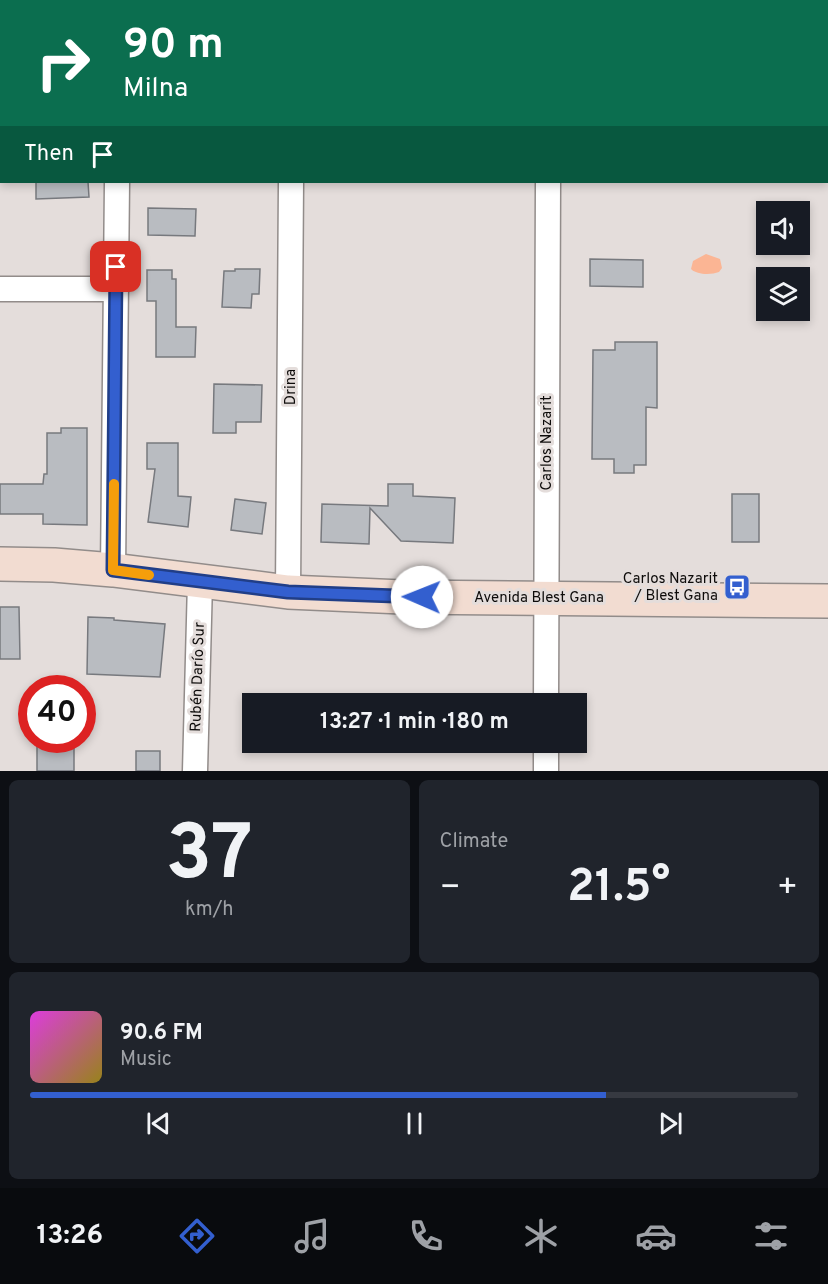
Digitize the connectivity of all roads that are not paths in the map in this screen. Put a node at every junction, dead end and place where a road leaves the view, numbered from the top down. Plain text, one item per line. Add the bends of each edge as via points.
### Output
1 (117, 183) edge
2 (291, 183) edge
3 (548, 183) edge
4 (0, 289) edge
5 (116, 289) junction
6 (0, 564) edge
7 (113, 570) junction
8 (200, 582) junction
9 (288, 592) junction
10 (546, 597) junction
11 (828, 600) edge
12 (546, 693) edge
13 (546, 753) edge
14 (195, 771) edge
15 (546, 771) edge

1 - 5 street
2 - 9 street, Drina
3 - 10 street, Carlos Nazarit
4 - 5 street
5 - 7 street
6 - 7 street, Avenida Blest Gana
7 - 8 street, Avenida Blest Gana
8 - 9 street, Avenida Blest Gana
8 - 14 street, Rubén Darío Sur
9 - 10 street, Avenida Blest Gana
10 - 11 street, Avenida Blest Gana
10 - 12 street, Carlos Nazarit
13 - 15 street

